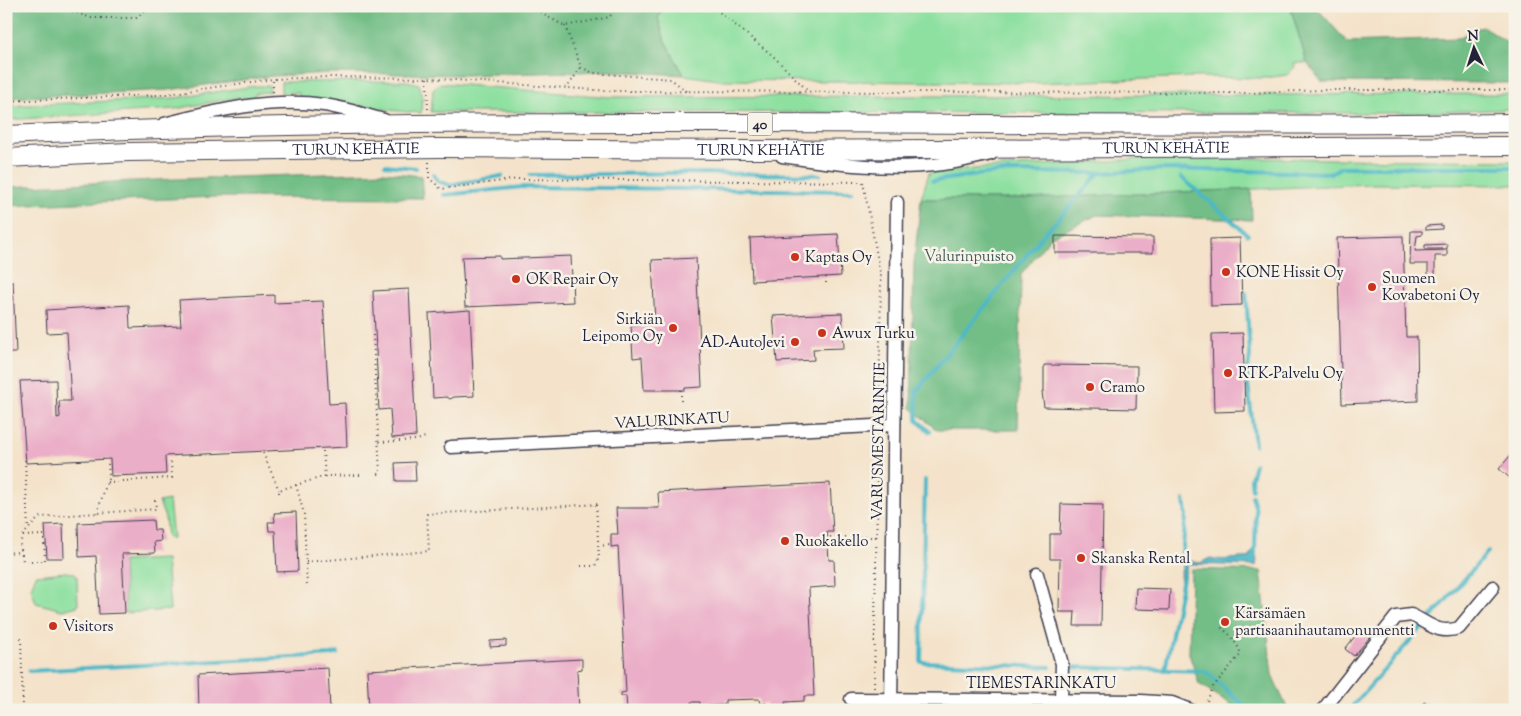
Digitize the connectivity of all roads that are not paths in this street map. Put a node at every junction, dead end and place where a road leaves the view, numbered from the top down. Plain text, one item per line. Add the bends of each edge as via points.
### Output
1 (1515, 123) edge
2 (1277, 124) junction
3 (6, 135) edge
4 (1515, 146) edge
5 (1277, 147) junction
6 (6, 158) edge
7 (897, 202) dead end
8 (894, 425) junction
9 (451, 447) dead end
10 (1037, 574) dead end
11 (1493, 587) dead end
12 (851, 699) dead end
13 (1061, 699) junction
14 (892, 704) edge
15 (1190, 710) edge
16 (1323, 710) edge

1 - 2 highway, TURUN KEHÄTIE / 40
2 - 3 highway, TURUN KEHÄTIE / 40 via 399,124 144,128
2 - 5 street
4 - 5 highway, TURUN KEHÄTIE / 40
5 - 6 highway, TURUN KEHÄTIE / 40 via 440,148 128,152
7 - 8 street, VARUSMESTARINTIE
8 - 9 street, VALURINKATU
8 - 14 street, VARUSMESTARINTIE
10 - 13 street via 1062,664
11 - 16 street via 1459,628 1437,630 1411,615 1396,617
12 - 14 street, TIEMESTARINKATU via 874,699
13 - 14 street, TIEMESTARINKATU
13 - 15 street, TIEMESTARINKATU via 1141,700

